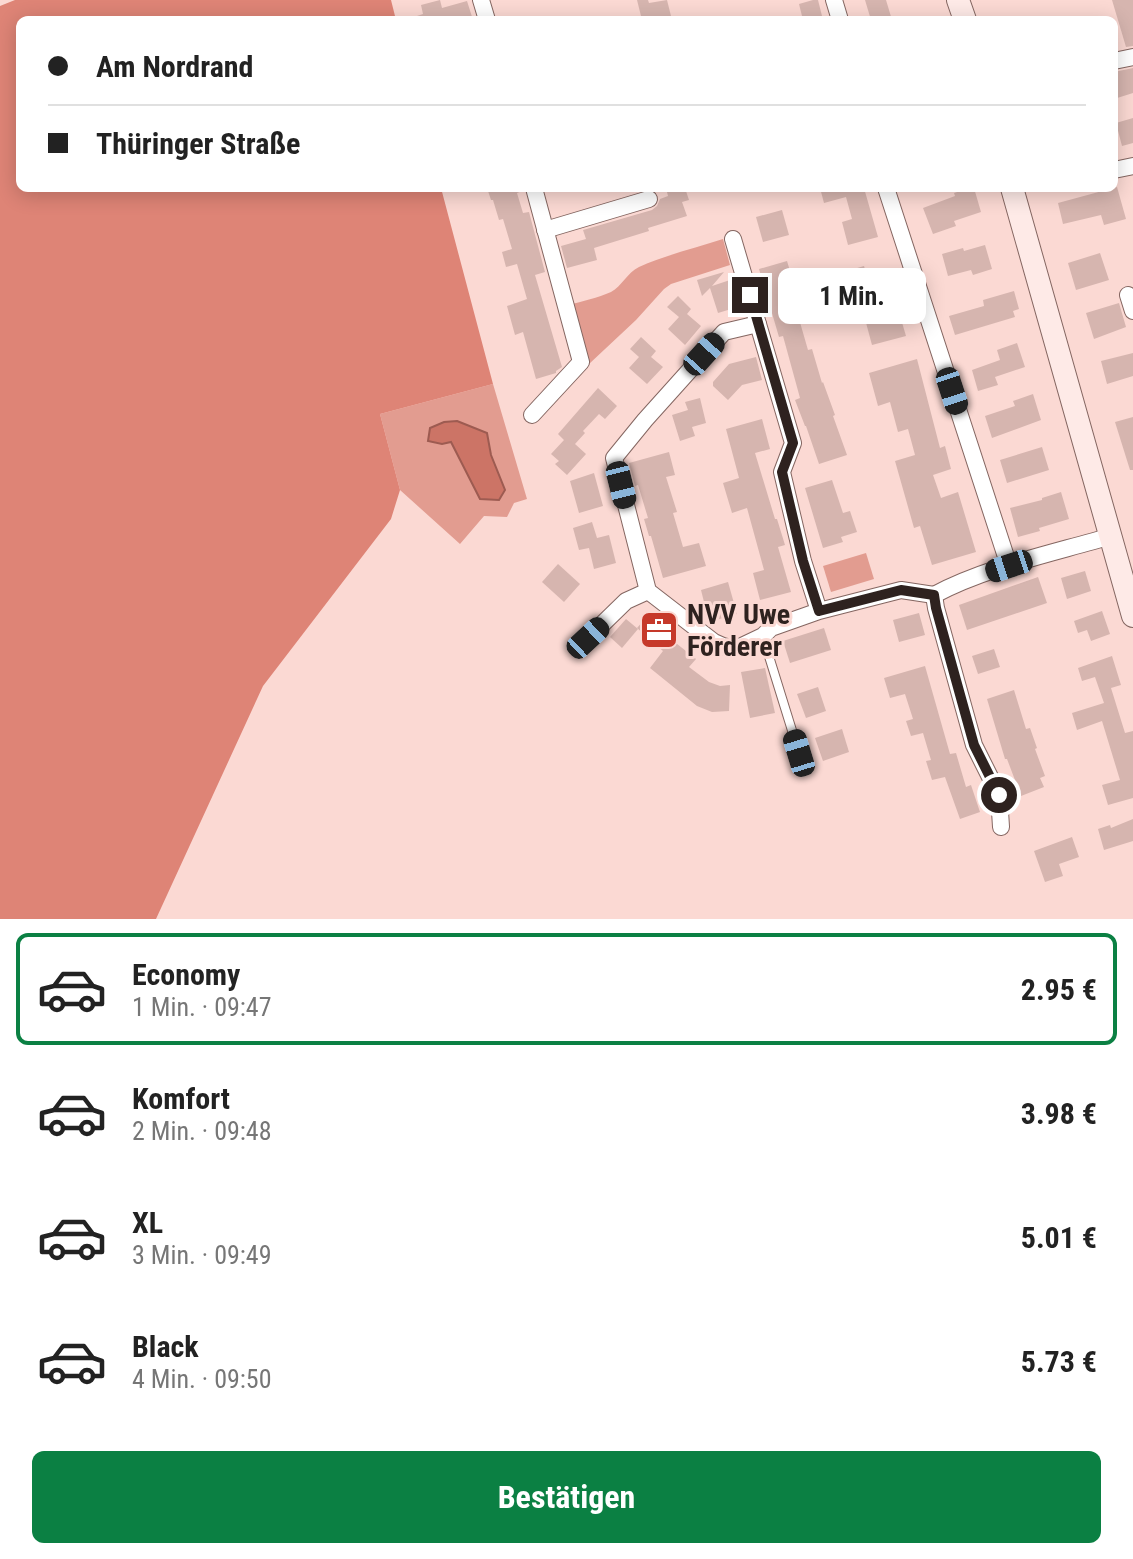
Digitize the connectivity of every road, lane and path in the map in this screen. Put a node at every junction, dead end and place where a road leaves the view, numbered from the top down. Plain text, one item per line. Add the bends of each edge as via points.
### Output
1 (535, 192) edge
2 (887, 192) edge
3 (1019, 192) edge
4 (649, 199) dead end
5 (545, 230) junction
6 (733, 239) dead end
7 (758, 324) junction
8 (532, 415) dead end
9 (1111, 536) junction
10 (1009, 566) junction
11 (648, 591) junction
12 (934, 595) junction
13 (819, 611) junction
14 (1133, 616) edge
15 (763, 636) junction
16 (588, 638) dead end
17 (799, 753) dead end
18 (1001, 827) dead end

1 - 5 street
2 - 10 street
3 - 9 street
4 - 5 street
5 - 8 street via 581,362
6 - 7 street
7 - 11 street via 724,332 614,458
7 - 13 street via 793,443 782,472
9 - 10 street
9 - 14 street
10 - 12 street
11 - 15 street via 723,646 742,646
11 - 16 street via 626,601
12 - 13 street via 901,590
12 - 18 street via 974,745 999,795
13 - 15 street via 771,628
15 - 17 lane

